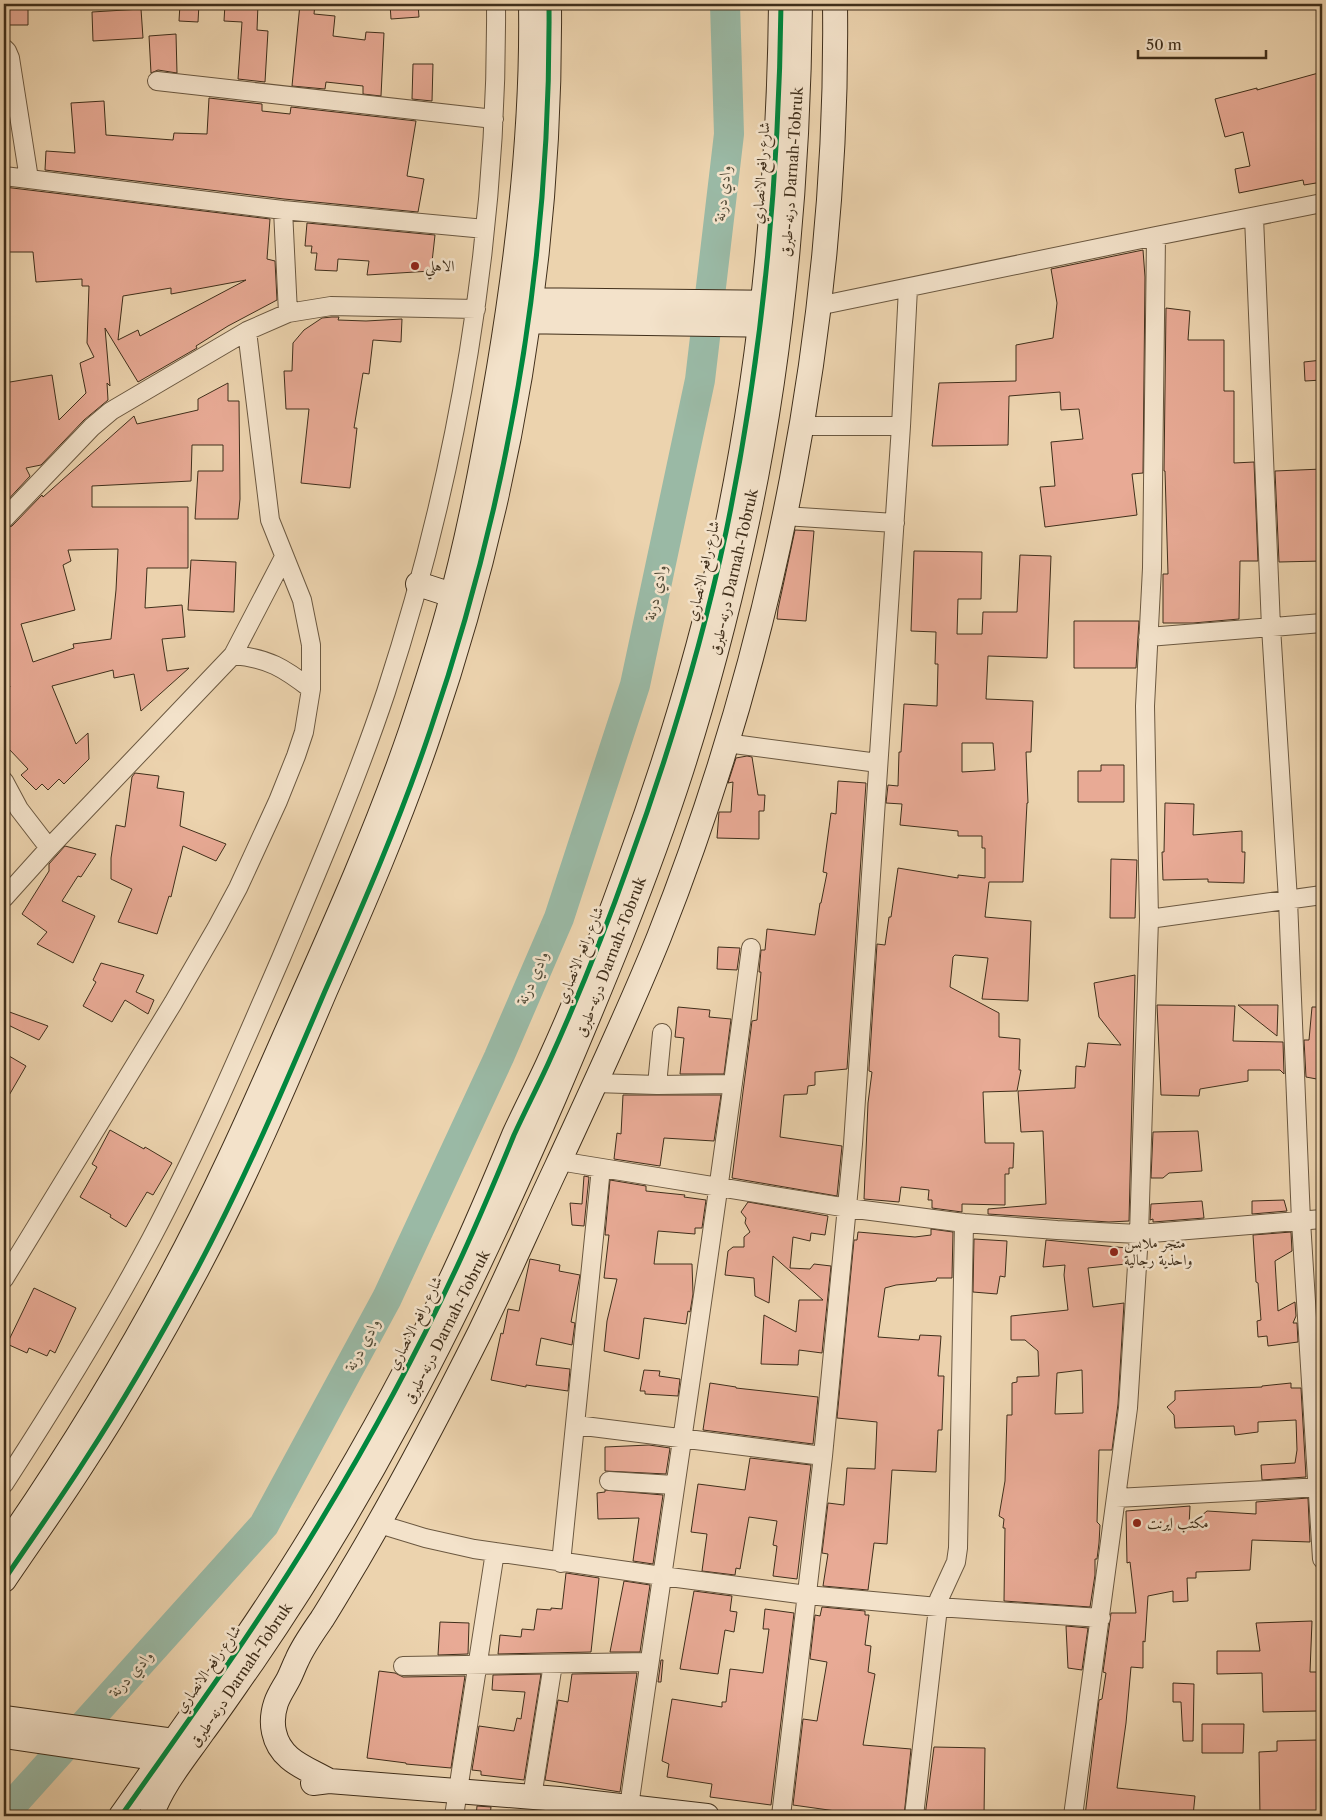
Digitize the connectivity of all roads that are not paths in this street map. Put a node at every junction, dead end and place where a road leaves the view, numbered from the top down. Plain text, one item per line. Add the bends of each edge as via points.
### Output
1 (496, 4) edge
2 (531, 4) edge
3 (549, 4) edge
4 (781, 4) edge
5 (800, 4) edge
6 (835, 4) edge
7 (4, 48) edge
8 (157, 81) dead end
9 (494, 119) junction
10 (4, 176) edge
11 (29, 179) junction
12 (1322, 203) edge
13 (283, 210) junction
14 (1254, 217) junction
15 (485, 229) junction
16 (1156, 236) junction
17 (908, 288) junction
18 (818, 306) junction
19 (476, 308) junction
20 (529, 310) junction
21 (288, 313) junction
22 (761, 314) junction
23 (247, 331) junction
24 (802, 426) junction
25 (901, 426) junction
26 (784, 516) junction
27 (4, 519) edge
28 (895, 523) junction
29 (284, 557) junction
30 (418, 584) junction
31 (452, 594) junction
32 (1322, 623) edge
33 (1271, 627) junction
34 (1148, 637) junction
35 (233, 655) junction
36 (311, 689) junction
37 (726, 743) junction
38 (878, 763) junction
39 (4, 781) edge
40 (49, 848) junction
41 (1322, 895) edge
42 (4, 898) edge
43 (1288, 900) junction
44 (1149, 919) junction
45 (751, 948) dead end
46 (607, 970) junction
47 (641, 978) junction
48 (662, 1033) dead end
49 (595, 1083) junction
50 (733, 1084) junction
51 (657, 1085) junction
52 (559, 1161) junction
53 (601, 1168) junction
54 (720, 1187) junction
55 (848, 1208) junction
56 (1322, 1219) edge
57 (1301, 1220) junction
58 (964, 1222) junction
59 (1139, 1234) junction
60 (10, 1255) edge
61 (4, 1279) edge
62 (576, 1425) junction
63 (681, 1438) junction
64 (823, 1456) junction
65 (608, 1481) dead end
66 (4, 1484) edge
67 (674, 1485) junction
68 (1320, 1487) edge
69 (1116, 1498) junction
70 (379, 1524) junction
71 (4, 1548) edge
72 (495, 1552) junction
73 (1322, 1559) edge
74 (561, 1563) junction
75 (662, 1576) junction
76 (4, 1580) edge
77 (807, 1595) junction
78 (938, 1607) junction
79 (1101, 1618) junction
80 (649, 1662) junction
81 (553, 1664) junction
82 (478, 1665) junction
83 (403, 1666) dead end
84 (4, 1718) edge
85 (4, 1736) edge
86 (159, 1748) junction
87 (458, 1791) junction
88 (532, 1797) junction
89 (629, 1807) junction
90 (683, 1815) edge
91 (121, 1816) edge
92 (151, 1816) edge
93 (454, 1816) edge
94 (707, 1816) edge
95 (781, 1816) edge
96 (914, 1816) edge
97 (1073, 1816) edge

1 - 9 street
2 - 20 street via 524,194
3 - 20 street via 544,179
4 - 22 street, شارع رافع الانصاري via 777,125
5 - 22 street, درنه-طبرق Darnah-Tobruk via 793,196
6 - 18 street via 830,193
7 - 11 street via 10,58
8 - 9 street
9 - 15 street
10 - 11 street
11 - 13 street
12 - 14 street
13 - 15 street
13 - 21 street
14 - 16 street
14 - 33 street
15 - 19 street
16 - 17 street
16 - 34 street via 1152,568
17 - 18 street
17 - 25 street
18 - 24 street
19 - 21 street via 331,306
19 - 30 street via 458,416
20 - 22 street
20 - 31 street via 484,453
20 - 76 street via 501,475 468,610 430,731 386,849 260,1141 198,1268 85,1461
21 - 23 street
22 - 46 street, درنه-طبرق Darnah-Tobruk via 758,466 726,615 681,771
22 - 86 street, شارع رافع الانصاري via 734,488 700,635 655,788 577,997 454,1274 383,1413 281,1584
23 - 27 street via 111,411 86,432
23 - 29 street via 267,502
24 - 25 street
24 - 26 street
25 - 28 street
26 - 28 street
26 - 37 street
28 - 38 street
29 - 35 street
29 - 36 street via 295,579 307,622 311,645
30 - 31 street
30 - 66 street via 367,746 291,934 208,1122 119,1297
31 - 71 street via 409,734 367,848 229,1160 149,1315 62,1460
32 - 33 street
33 - 34 street
33 - 43 street
34 - 44 street
35 - 36 street via 269,662
35 - 40 street
36 - 60 street via 296,756 238,888 196,965
37 - 38 street
37 - 47 street via 680,880
38 - 55 street
39 - 40 street via 19,810
40 - 42 street
41 - 43 street
43 - 44 street
43 - 57 street
44 - 59 street
45 - 50 street
46 - 47 street
46 - 92 street, درنه-طبرق Darnah-Tobruk via 499,1223 409,1403 370,1475 297,1593 163,1789
47 - 49 street
48 - 51 street
49 - 51 street
49 - 52 street
50 - 51 street
50 - 54 street
52 - 53 street
52 - 70 street via 456,1380
53 - 54 street
53 - 62 street
54 - 55 street
54 - 63 street
55 - 58 street
55 - 64 street
56 - 57 street
57 - 59 street
57 - 68 street
58 - 59 street
58 - 78 street via 958,1548 956,1562 942,1590
59 - 69 street via 1130,1381
60 - 61 street
62 - 63 street
62 - 74 street
63 - 64 street
63 - 67 street
64 - 77 street
65 - 67 street
67 - 75 street
68 - 69 street
68 - 73 street
69 - 79 street
70 - 72 street via 425,1538
70 - 87 street via 297,1658 274,1709 274,1732 280,1748 291,1761 329,1781
72 - 74 street
72 - 82 street
74 - 75 street
75 - 77 street
75 - 80 street
77 - 78 street
77 - 95 street
78 - 79 street
78 - 96 street
79 - 97 street
80 - 81 street
80 - 89 street
81 - 82 street
81 - 88 street
82 - 83 street
82 - 87 street
84 - 86 street
85 - 86 street
86 - 91 street, شارع رافع الانصاري
87 - 88 street
87 - 93 street
88 - 89 street
89 - 90 street
90 - 94 street

